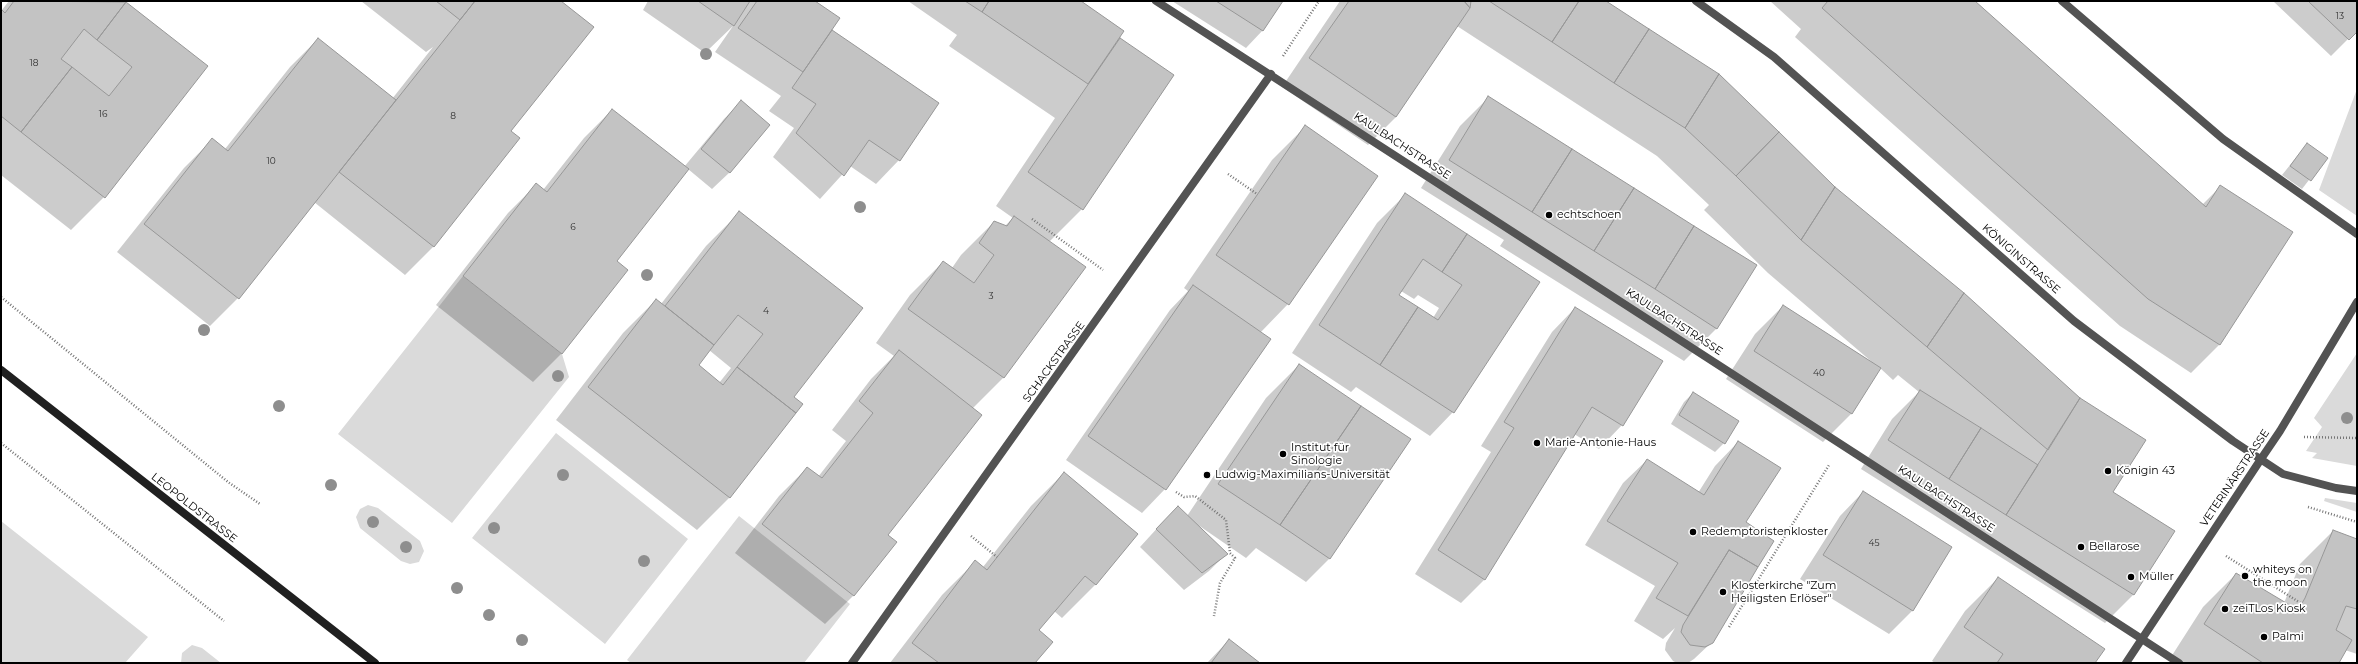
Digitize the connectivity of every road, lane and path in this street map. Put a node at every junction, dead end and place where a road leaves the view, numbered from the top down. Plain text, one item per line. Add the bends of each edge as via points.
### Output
1 (1156, 1) edge
2 (1319, 1) edge
3 (1696, 1) edge
4 (2062, 1) edge
5 (1271, 74) junction
6 (1209, 160) junction
7 (1257, 194) dead end
8 (1032, 219) dead end
9 (2357, 234) edge
10 (1123, 284) junction
11 (1, 297) edge
12 (2357, 302) edge
13 (1, 370) edge
14 (2280, 431) junction
15 (2357, 438) edge
16 (1, 442) edge
17 (1841, 444) junction
18 (2260, 459) junction
19 (2357, 491) edge
20 (1176, 492) dead end
21 (260, 504) dead end
22 (2303, 506) dead end
23 (954, 522) junction
24 (2357, 522) edge
25 (2205, 542) junction
26 (997, 557) dead end
27 (2302, 604) dead end
28 (1214, 616) dead end
29 (224, 621) dead end
30 (1729, 627) dead end
31 (2141, 639) junction
32 (375, 663) edge
33 (853, 663) edge
34 (2126, 663) edge
35 (2179, 663) edge

1 - 5 street, KAULBACHSTRASSE
2 - 5 path
3 - 18 street, KÖNIGINSTRASSE via 1774,56 2074,321 2233,442
4 - 9 street via 2223,140
5 - 6 street, SCHACKSTRASSE
5 - 17 street, KAULBACHSTRASSE
6 - 7 path
6 - 10 street, SCHACKSTRASSE
8 - 10 path
10 - 23 street, SCHACKSTRASSE
11 - 21 path via 228,482
12 - 14 street, VETERINÄRSTRASSE
13 - 32 main road, LEOPOLDSTRASSE
14 - 15 path via 2287,437
14 - 18 street, VETERINÄRSTRASSE
16 - 29 path
17 - 30 path
17 - 31 street, KAULBACHSTRASSE
18 - 19 street, KÖNIGINSTRASSE via 2283,474
18 - 25 street, VETERINÄRSTRASSE
20 - 28 path via 1184,497 1195,496 1226,520 1230,552 1235,558 1220,583
22 - 24 path
23 - 26 path
23 - 33 street, SCHACKSTRASSE
25 - 27 path
25 - 31 street, VETERINÄRSTRASSE
31 - 34 street, VETERINÄRSTRASSE
31 - 35 street, KAULBACHSTRASSE

